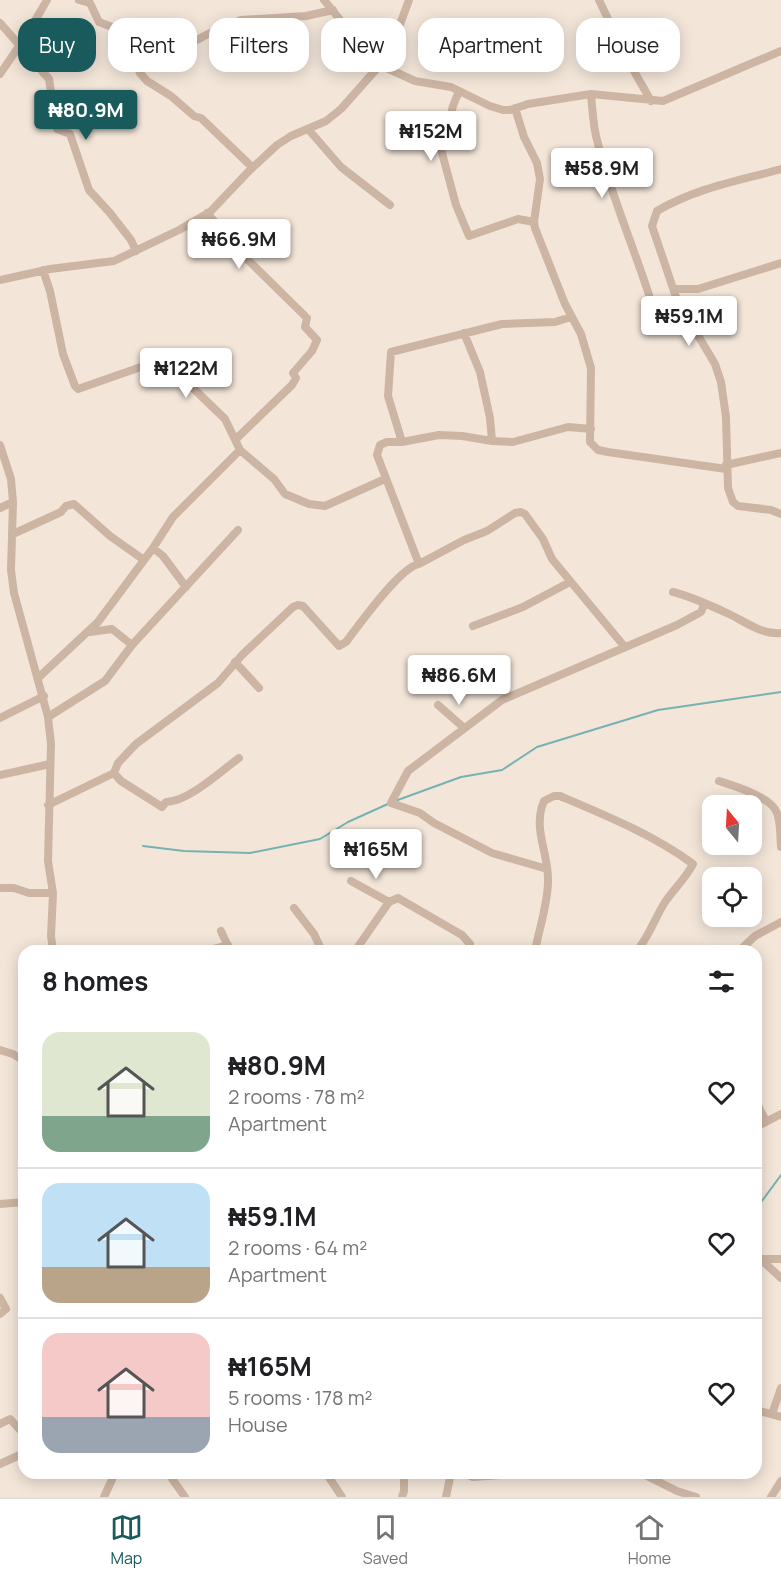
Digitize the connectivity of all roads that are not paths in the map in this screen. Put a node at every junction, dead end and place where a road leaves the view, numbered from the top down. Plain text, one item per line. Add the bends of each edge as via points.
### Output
1 (47, 0) edge
2 (79, 0) edge
3 (324, 0) edge
4 (410, 0) edge
5 (599, 0) edge
6 (333, 10) junction
7 (37, 18) edge
8 (339, 18) edge
9 (403, 18) edge
10 (0, 23) edge
11 (108, 25) edge
12 (197, 40) edge
13 (18, 42) edge
14 (18, 49) edge
15 (781, 51) edge
16 (43, 72) edge
17 (141, 72) edge
18 (375, 72) edge
19 (396, 72) edge
20 (0, 74) edge
21 (459, 92) junction
22 (591, 94) junction
23 (651, 100) junction
24 (515, 108) junction
25 (308, 129) junction
26 (252, 167) junction
27 (781, 169) edge
28 (390, 205) dead end
29 (207, 213) junction
30 (534, 222) junction
31 (136, 252) junction
32 (781, 263) edge
33 (43, 270) junction
34 (0, 280) edge
35 (675, 289) junction
36 (649, 295) dead end
37 (571, 317) junction
38 (464, 333) junction
39 (591, 429) junction
40 (236, 439) junction
41 (492, 441) junction
42 (402, 442) junction
43 (0, 445) edge
44 (240, 450) junction
45 (781, 453) edge
46 (726, 467) junction
47 (385, 479) junction
48 (13, 502) junction
49 (0, 508) edge
50 (781, 514) edge
51 (238, 530) dead end
52 (12, 534) junction
53 (153, 548) junction
54 (144, 560) junction
55 (419, 564) junction
56 (570, 582) junction
57 (186, 587) junction
58 (673, 592) dead end
59 (704, 605) junction
60 (473, 626) dead end
61 (89, 632) junction
62 (781, 633) edge
63 (132, 645) junction
64 (624, 646) junction
65 (235, 662) junction
66 (38, 678) junction
67 (259, 688) dead end
68 (44, 696) junction
69 (438, 705) dead end
70 (48, 717) junction
71 (0, 718) edge
72 (463, 728) junction
73 (239, 758) dead end
74 (50, 764) junction
75 (114, 773) junction
76 (0, 775) edge
77 (718, 781) dead end
78 (48, 805) junction
79 (781, 847) edge
80 (547, 868) junction
81 (351, 881) dead end
82 (0, 888) edge
83 (53, 893) junction
84 (389, 902) junction
85 (294, 908) dead end
86 (781, 921) edge
87 (221, 931) dead end
88 (52, 945) edge
89 (228, 945) edge
90 (319, 945) edge
91 (360, 945) edge
92 (469, 945) edge
93 (536, 945) edge
94 (641, 945) edge
95 (745, 945) edge
96 (0, 1050) edge
97 (18, 1057) edge
98 (762, 1113) edge
99 (781, 1114) edge
100 (766, 1121) junction
101 (762, 1123) edge
102 (18, 1203) edge
103 (0, 1204) edge
104 (762, 1257) edge
105 (781, 1259) edge
106 (762, 1261) edge
107 (781, 1278) edge
108 (0, 1298) edge
109 (0, 1314) edge
110 (781, 1388) edge
111 (776, 1416) edge
112 (0, 1424) edge
113 (18, 1428) edge
114 (18, 1456) edge
115 (0, 1464) edge
116 (112, 1479) edge
117 (172, 1479) edge
118 (330, 1479) edge
119 (404, 1479) edge
120 (450, 1479) edge
121 (651, 1479) edge
122 (781, 1481) edge
123 (676, 1494) edge
124 (104, 1497) edge
125 (185, 1497) edge
126 (342, 1497) edge
127 (402, 1497) edge
128 (446, 1497) edge
129 (696, 1497) edge
130 (771, 1497) edge

1 - 7 street
2 - 11 street via 90,3 99,22
3 - 6 street
4 - 9 street
5 - 23 street
6 - 8 street
6 - 12 street via 306,16 241,20
10 - 13 street
14 - 20 street
15 - 23 street via 673,98
16 - 31 street via 49,80 56,125 59,131 70,134 89,190 131,240
17 - 26 street via 147,81 201,118
18 - 25 street via 335,115
19 - 21 street
21 - 24 street via 503,110
21 - 30 street via 452,109 452,124 438,138 456,205 469,236 518,219
22 - 23 street
22 - 24 street
22 - 36 street via 596,136
24 - 30 street via 540,179
25 - 26 street via 277,145
25 - 28 street via 340,167
26 - 29 street
27 - 35 street via 696,192 657,211 652,226
29 - 31 street
29 - 40 street via 307,318 305,327 317,340 293,373 297,378 292,385
30 - 37 street
31 - 33 street via 101,264
32 - 35 street via 698,289
33 - 34 street
33 - 40 street via 63,354 75,386 165,361 225,419
35 - 46 street via 680,308 719,374 726,417
37 - 38 street via 555,322 502,324
37 - 39 street via 581,334 591,368
38 - 41 street via 480,372
38 - 42 street via 391,352 388,396
39 - 41 street via 568,427 513,442
39 - 46 street via 590,442 598,450
40 - 44 street
41 - 42 street via 439,435
42 - 47 street via 387,442 378,449
43 - 48 street
44 - 47 street via 274,479 285,494 314,505 325,506
44 - 53 street via 172,518
45 - 46 street
46 - 50 street via 733,502
47 - 55 street
48 - 49 street
48 - 52 street
51 - 57 street
52 - 54 street via 74,504
52 - 66 street via 14,593
53 - 54 street
53 - 57 street
54 - 61 street
55 - 56 street via 521,512
55 - 65 street via 412,565 390,587 339,646 298,604
56 - 60 street via 523,607
56 - 64 street
57 - 63 street
58 - 59 street
59 - 62 street via 764,632
59 - 64 street via 701,612 676,625
61 - 63 street via 112,629
61 - 66 street
63 - 70 street via 105,681
64 - 72 street via 502,700
65 - 67 street
65 - 75 street via 213,687 136,744
66 - 68 street
68 - 70 street
68 - 71 street
69 - 72 street
70 - 74 street
72 - 80 street via 408,771 391,803 420,813 492,853
73 - 75 street via 207,782 162,807
74 - 76 street
74 - 78 street
75 - 78 street
77 - 79 street via 770,803 777,812
78 - 83 street via 48,861
80 - 93 street via 549,880
80 - 94 street via 541,841 541,812 544,801 554,796 640,833 693,864 665,902
81 - 84 street
82 - 83 street
83 - 88 street
84 - 91 street
84 - 92 street via 398,898 462,935
85 - 90 street
86 - 95 street
87 - 89 street
96 - 97 street
98 - 100 street
99 - 100 street
100 - 101 street
102 - 103 street
104 - 105 street
106 - 107 street
108 - 109 street via 6,1309
110 - 111 street
112 - 113 street via 10,1419
114 - 115 street
116 - 124 street
117 - 125 street
118 - 126 street
119 - 127 street
120 - 128 street
121 - 123 street
122 - 130 street
123 - 129 street

